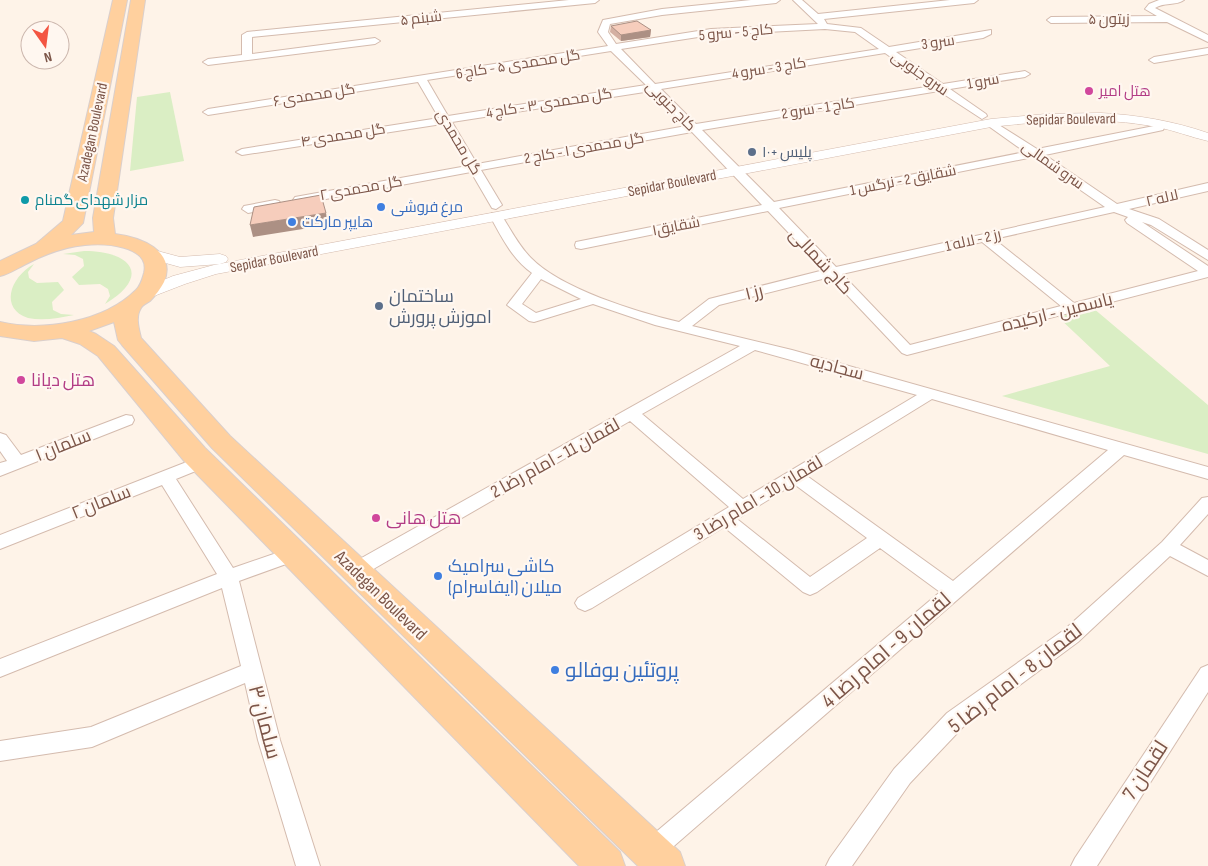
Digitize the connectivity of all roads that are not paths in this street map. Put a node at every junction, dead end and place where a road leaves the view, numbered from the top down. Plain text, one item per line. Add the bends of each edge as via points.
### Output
1 (120, 0) edge
2 (138, 0) edge
3 (595, 0) edge
4 (776, 0) edge
5 (797, 0) edge
6 (974, 0) edge
7 (1180, 0) edge
8 (918, 3) edge
9 (816, 17) junction
10 (1166, 19) junction
11 (1051, 20) dead end
12 (826, 26) junction
13 (133, 28) junction
14 (114, 30) junction
15 (858, 30) joint
16 (988, 32) dead end
17 (1208, 39) edge
18 (375, 41) dead end
19 (615, 49) junction
20 (887, 49) junction
21 (1208, 51) edge
22 (247, 57) junction
23 (1154, 60) dead end
24 (208, 62) dead end
25 (1025, 74) dead end
26 (421, 79) junction
27 (652, 86) junction
28 (941, 88) junction
29 (208, 112) dead end
30 (445, 119) junction
31 (986, 119) junction
32 (1208, 124) edge
33 (694, 128) junction
34 (1159, 128) dead end
35 (1208, 136) edge
36 (242, 152) dead end
37 (1035, 153) junction
38 (732, 166) junction
39 (474, 168) junction
40 (1208, 187) edge
41 (770, 207) junction
42 (1115, 208) junction
43 (248, 209) dead end
44 (496, 210) junction
45 (986, 238) junction
46 (105, 239) junction
47 (581, 245) dead end
48 (40, 249) junction
49 (150, 254) junction
50 (1208, 256) edge
51 (0, 270) edge
52 (832, 272) junction
53 (539, 273) junction
54 (1208, 273) edge
55 (592, 300) junction
56 (135, 301) junction
57 (1072, 308) junction
58 (683, 326) junction
59 (0, 329) edge
60 (63, 331) junction
61 (754, 344) junction
62 (907, 350) joint
63 (931, 393) junction
64 (632, 414) junction
65 (126, 420) dead end
66 (0, 439) edge
67 (1121, 448) junction
68 (202, 462) junction
69 (18, 463) junction
70 (0, 470) edge
71 (1208, 473) edge
72 (794, 476) junction
73 (166, 477) junction
74 (1208, 504) edge
75 (742, 508) junction
76 (724, 518) junction
77 (880, 538) junction
78 (0, 542) edge
79 (1168, 547) junction
80 (294, 554) junction
81 (1208, 569) edge
82 (356, 570) junction
83 (229, 577) junction
84 (954, 592) junction
85 (585, 603) dead end
86 (0, 668) edge
87 (252, 671) junction
88 (1208, 674) edge
89 (0, 751) edge
90 (659, 859) edge
91 (308, 866) edge
92 (606, 866) edge
93 (838, 866) edge
94 (1082, 866) edge

1 - 14 main road, Azadegan Boulevard
2 - 13 main road, Azadegan Boulevard
3 - 22 street, شبنم ۵ via 247,36
4 - 19 street via 658,9 606,22 603,32
5 - 9 street
6 - 8 street
7 - 10 street via 1160,2 1149,9
8 - 9 street
9 - 12 street
10 - 11 street, زیتون ۵
10 - 17 street
12 - 15 street, کاج 5 - سرو 5
12 - 19 street, کاج 5 - سرو 5 via 712,32
13 - 14 main road
13 - 46 main road, Azadegan Boulevard via 103,218
14 - 48 main road, Azadegan Boulevard via 73,223
15 - 20 street, سرو جنوبی
16 - 20 street, سرو 3
18 - 22 street
19 - 26 street, گل محمدی ۵ - کاج 6
19 - 27 street, کاج جنوبی
20 - 27 street, کاج 3 - سرو 4
20 - 28 street, سرو جنوبی
21 - 23 street
22 - 24 street
25 - 28 street, سرو 1
26 - 29 street, گل محمدی ۶
26 - 30 street, گل محمدی
27 - 30 street, گل محمدی ۳ - کاج 4
27 - 33 street, کاج جنوبی
28 - 31 street, سرو جنوبی
28 - 33 street, کاج 1 - سرو 2
30 - 36 street, گل محمدی ۴
30 - 39 street, گل محمدی
31 - 32 street, Sepidar Boulevard via 1060,105 1119,106
31 - 35 street, Sepidar Boulevard via 1108,116 1173,126
31 - 37 street, سرو شمالی
31 - 38 street, Sepidar Boulevard
33 - 38 street, کاج جنوبی
33 - 39 street, گل محمدی ۱ - کاج 2
34 - 37 street, شقایق 2 - نرگس 1
37 - 41 street, شقایق 2 - نرگس 1
37 - 42 street, سرو شمالی
38 - 41 street, کاج شمالی
38 - 44 street, Sepidar Boulevard
39 - 43 street, گل محمدی ۲
39 - 44 street, گل محمدی
40 - 42 street, لاله ۲
41 - 47 street, شقایق۱
41 - 52 street, کاج شمالی
42 - 45 street, رز 2 - لاله 1
42 - 50 street, سرو شمالی via 1155,222
42 - 54 street, سرو شمالی
44 - 49 street, Sepidar Boulevard via 212,260 180,262
44 - 53 street, سجادیه via 520,256
44 - 56 street, Sepidar Boulevard via 214,270 178,280
45 - 52 street, رز 2 - لاله 1
45 - 57 street
46 - 48 main road via 73,241
46 - 49 main road via 132,243
48 - 51 main road
49 - 56 main road via 156,269 150,287
52 - 58 street, رز ۱ via 714,302
52 - 62 street, کاج شمالی
53 - 55 street, سجادیه
53 - 55 street via 514,305 534,318
54 - 57 street, یاسمین - ارکیده
55 - 58 street, سجادیه
56 - 60 main road via 99,321
56 - 82 main road, Azadegan Boulevard via 126,322 130,340 221,442
57 - 62 street, یاسمین - ارکیده
58 - 61 street, سجادیه
59 - 60 main road via 27,334
60 - 68 main road, Azadegan Boulevard via 106,351
61 - 63 street, سجادیه
61 - 64 street, لقمان 11 - امام رضا 2
63 - 67 street, سجادیه
63 - 72 street, لقمان 10 - امام رضا 3
64 - 75 street
64 - 82 street, لقمان 11 - امام رضا 2
65 - 69 street, سلمان ۱
66 - 69 street
67 - 71 street, سجادیه
67 - 84 street, لقمان 9 - امام رضا 4
68 - 73 street, سلمان ۲
68 - 80 main road, Azadegan Boulevard
69 - 70 street, سلمان ۱
72 - 75 street, لقمان 10 - امام رضا 3
72 - 77 street
73 - 78 street, سلمان ۲
73 - 83 street, سلمان ۳
74 - 79 street, لقمان 8 - امام رضا 5
75 - 76 street, لقمان 10 - امام رضا 3
76 - 77 street via 810,587
76 - 85 street, لقمان 10 - امام رضا 3
77 - 84 street
79 - 81 street
79 - 93 street, لقمان 8 - امام رضا 5 via 1071,636 956,720 902,776
80 - 83 street
80 - 92 main road, Azadegan Boulevard
82 - 90 main road, Azadegan Boulevard
83 - 86 street
83 - 87 street, سلمان ۳
84 - 90 street, لقمان 9 - امام رضا 4
87 - 89 street via 92,737
87 - 91 street, سلمان ۳ via 269,740
88 - 94 street, لقمان 7

